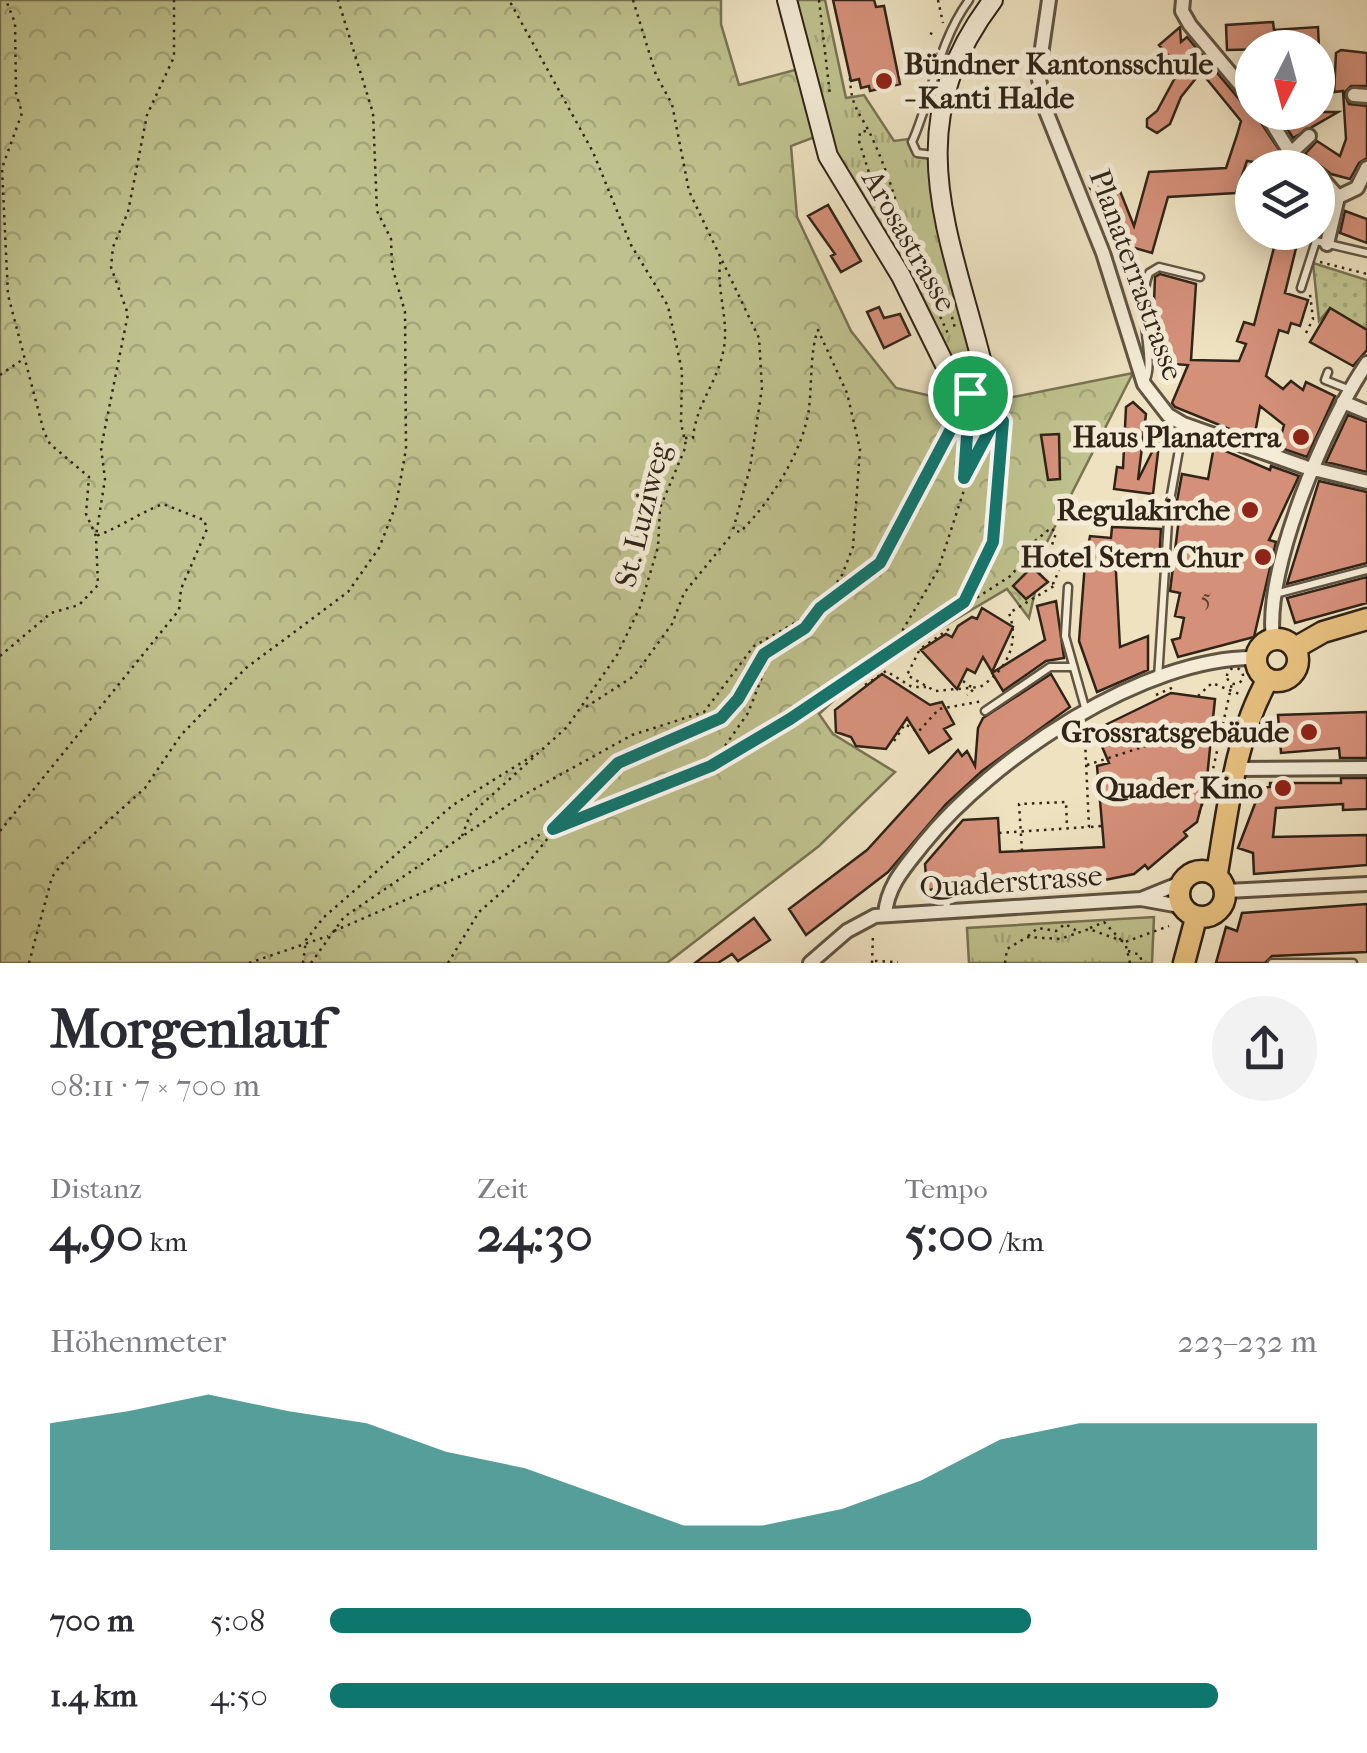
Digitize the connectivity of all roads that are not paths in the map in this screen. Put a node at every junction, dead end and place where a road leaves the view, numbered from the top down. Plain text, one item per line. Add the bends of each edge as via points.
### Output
1 (787, 0) edge
2 (969, 0) edge
3 (993, 0) edge
4 (1049, 0) edge
5 (1183, 0) edge
6 (1235, 79) edge
7 (1310, 136) dead end
8 (1294, 150) edge
9 (936, 154) junction
10 (1367, 168) edge
11 (1335, 194) edge
12 (1338, 197) junction
13 (1335, 210) edge
14 (1335, 246) edge
15 (1313, 250) edge
16 (1367, 253) edge
17 (1200, 277) dead end
18 (1301, 288) road end
19 (1367, 362) edge
20 (1328, 372) dead end
21 (1144, 384) junction
22 (1346, 396) junction
23 (1367, 412) edge
24 (1183, 424) junction
25 (1313, 469) junction
26 (1367, 482) edge
27 (1367, 570) edge
28 (1068, 587) road end
29 (1274, 594) junction
30 (1367, 619) edge
31 (1273, 638) junction
32 (1295, 648) junction
33 (1256, 658) junction
34 (1072, 668) junction
35 (1158, 679) junction
36 (1268, 679) junction
37 (981, 710) road end
38 (1086, 710) junction
39 (1367, 768) edge
40 (1237, 769) junction
41 (1206, 880) junction
42 (1367, 884) edge
43 (946, 889) dead end
44 (1141, 899) junction
45 (947, 911) junction
46 (1188, 912) junction
47 (884, 915) junction
48 (810, 963) edge
49 (1184, 963) edge
50 (1272, 963) edge
51 (1353, 963) edge

1 - 9 main road, Arosastrasse via 828,156 908,289 952,380 971,390 983,367 956,276
2 - 9 lane via 947,39 912,142 918,154
3 - 9 main road, Arosastrasse via 948,79
4 - 21 street, Planaterrastrasse via 1040,90
5 - 6 street via 1190,25
7 - 8 street
10 - 12 street via 1357,188
11 - 12 street
12 - 13 street
14 - 16 lane
15 - 18 lane
17 - 21 lane via 1159,267 1149,273 1142,311 1152,367
19 - 22 street
20 - 22 lane via 1325,380
21 - 24 street, Planaterrastrasse
22 - 23 street
22 - 25 street
24 - 25 street, Planaterrastrasse
24 - 35 lane via 1169,506
25 - 26 street, Planaterrastrasse
25 - 29 street
27 - 29 lane
28 - 34 lane via 1064,624
29 - 31 street
30 - 32 main road
31 - 32 main road
31 - 33 main road
32 - 36 main road via 1296,671
33 - 35 street via 1215,660
33 - 36 main road
34 - 37 lane via 1050,666
34 - 38 lane
35 - 38 street
36 - 40 main road
38 - 47 street via 1001,767 950,813 895,880
39 - 40 street
40 - 41 main road via 1221,799
41 - 42 street, Quaderstrasse
41 - 44 street, Quaderstrasse
41 - 46 main road
41 - 46 main road via 1217,908
43 - 45 lane
44 - 45 street, Quaderstrasse
44 - 46 street, Quaderstrasse
45 - 47 street, Quaderstrasse
46 - 49 main road
47 - 48 street via 860,922
50 - 51 lane

